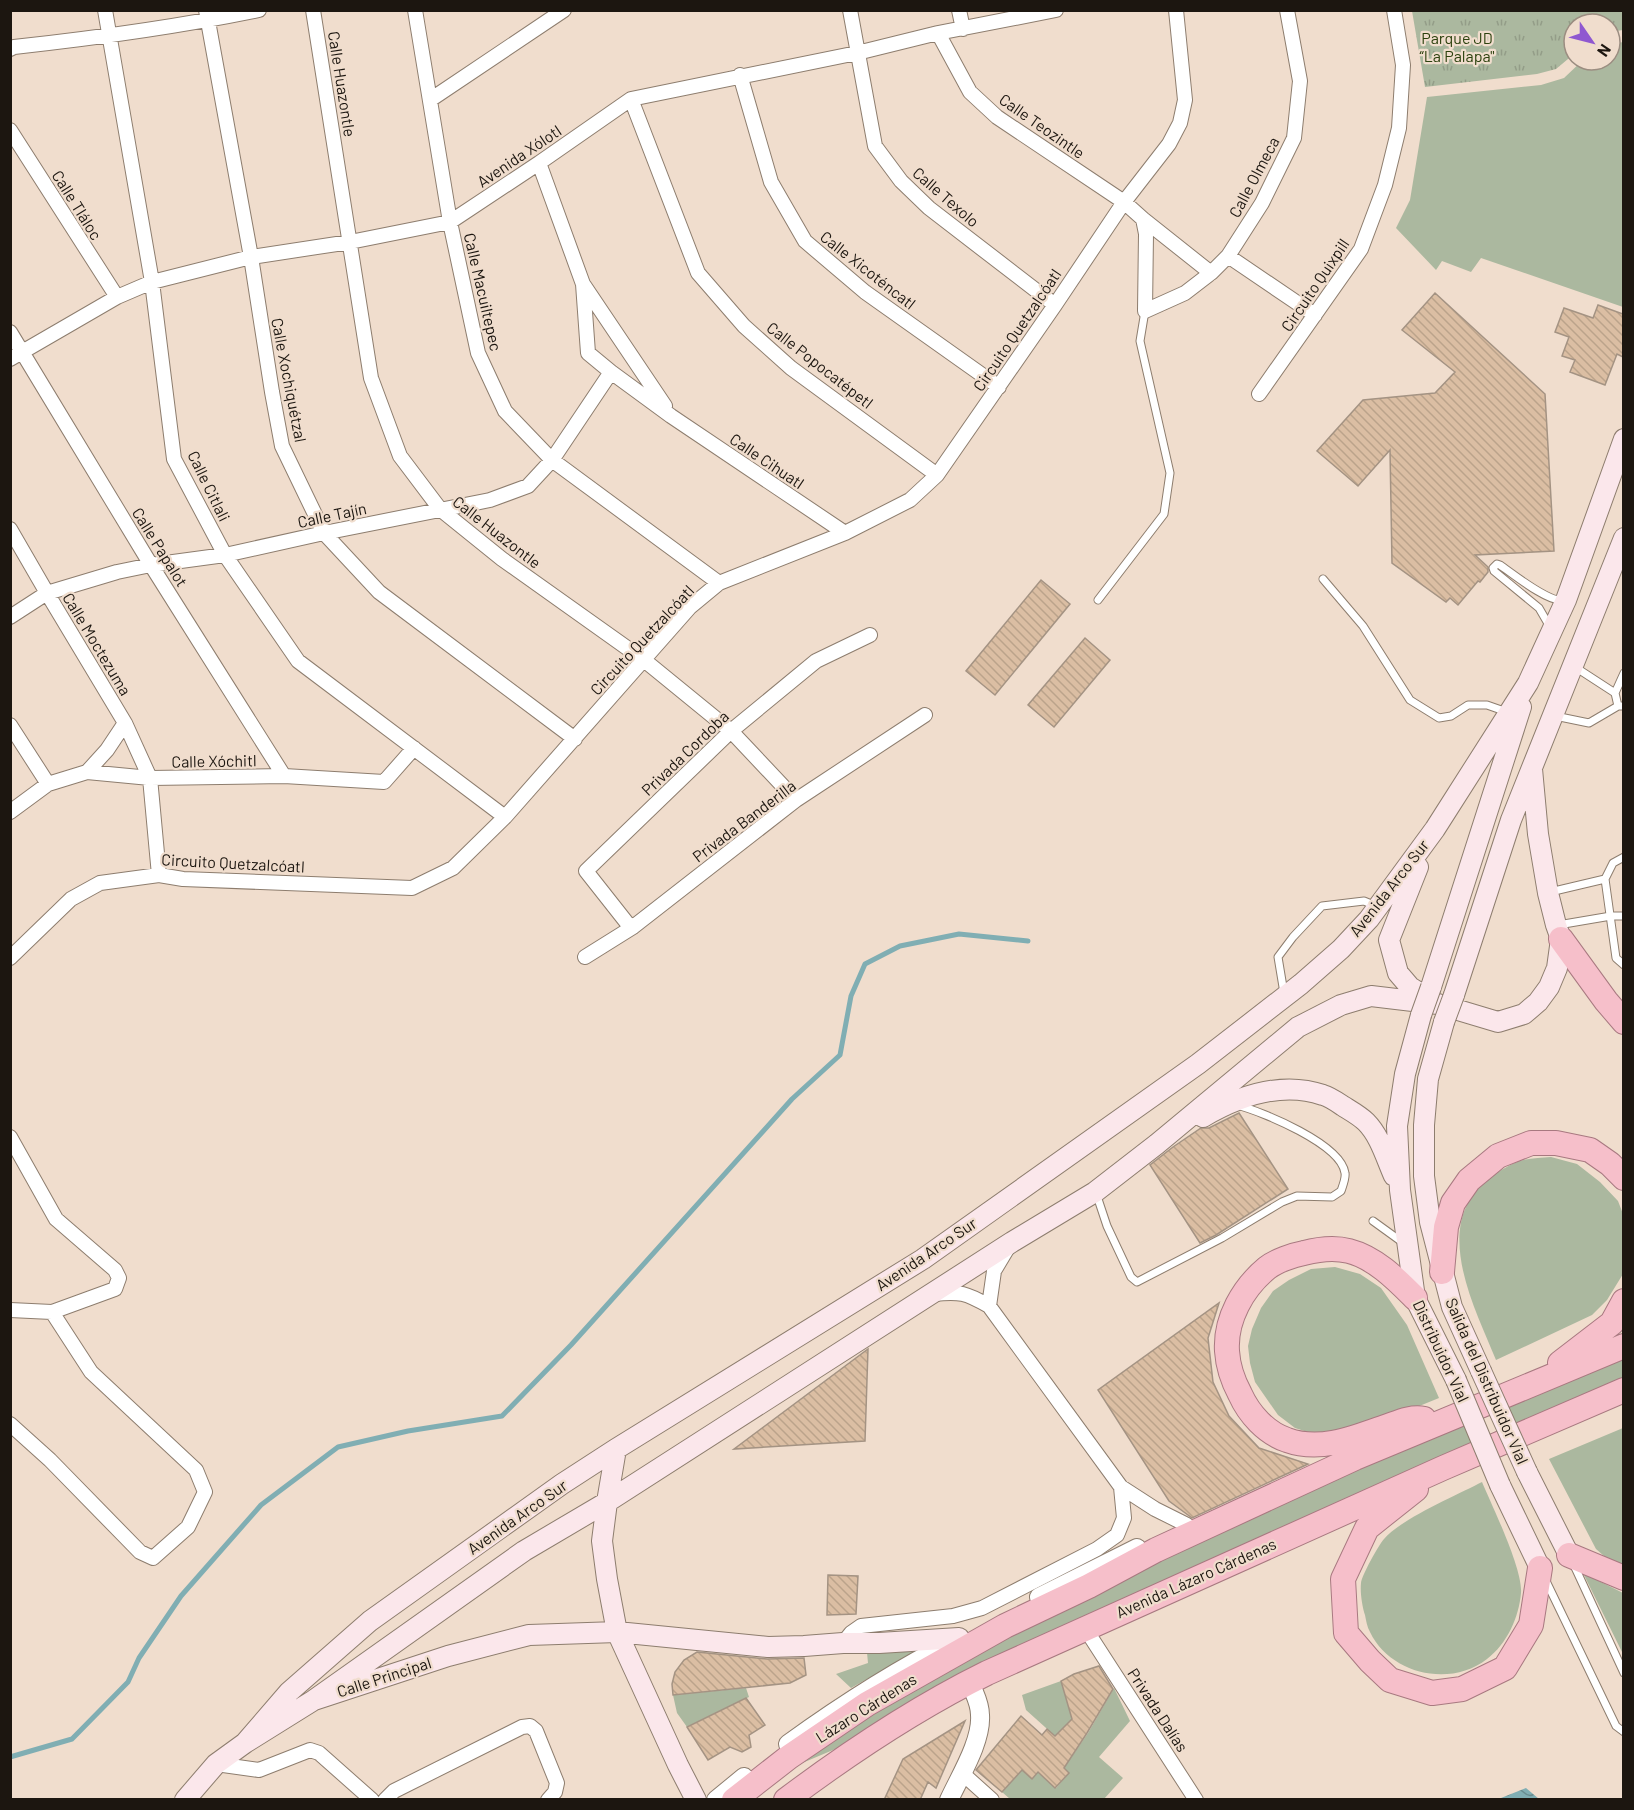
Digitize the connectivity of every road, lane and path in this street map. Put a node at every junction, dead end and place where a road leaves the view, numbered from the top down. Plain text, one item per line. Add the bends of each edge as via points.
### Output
1 (105, 10) edge
2 (259, 10) edge
3 (313, 10) edge
4 (415, 10) edge
5 (564, 10) edge
6 (850, 10) edge
7 (959, 10) edge
8 (1056, 10) edge
9 (1176, 10) edge
10 (1287, 10) edge
11 (1394, 10) edge
12 (207, 16) edge
13 (963, 29) junction
14 (938, 33) junction
15 (109, 36) junction
16 (10, 49) edge
17 (857, 52) junction
18 (740, 75) junction
19 (631, 99) junction
20 (430, 100) junction
21 (10, 130) edge
22 (540, 163) junction
23 (1124, 202) junction
24 (1143, 219) junction
25 (450, 222) junction
26 (350, 242) junction
27 (1228, 256) junction
28 (251, 257) junction
29 (1211, 273) junction
30 (152, 282) junction
31 (582, 284) junction
32 (117, 297) junction
33 (1055, 305) junction
34 (1145, 311) junction
35 (1315, 315) junction
36 (10, 332) edge
37 (16, 356) edge
38 (611, 372) junction
39 (999, 387) junction
40 (1259, 394) dead end
41 (671, 416) junction
42 (1623, 439) edge
43 (552, 460) junction
44 (937, 475) junction
45 (440, 509) junction
46 (10, 529) edge
47 (324, 533) junction
48 (844, 533) junction
49 (1623, 538) edge
50 (225, 555) junction
51 (151, 565) junction
52 (1323, 579) dead end
53 (719, 583) junction
54 (47, 593) junction
55 (1098, 600) dead end
56 (1566, 600) junction
57 (10, 616) edge
58 (1552, 631) junction
59 (870, 635) dead end
60 (644, 660) junction
61 (1573, 666) junction
62 (1623, 673) edge
63 (1614, 693) junction
64 (1621, 706) edge
65 (1514, 714) junction
66 (925, 715) dead end
67 (1552, 716) junction
68 (125, 723) junction
69 (10, 725) edge
70 (731, 731) junction
71 (574, 739) junction
72 (414, 748) junction
73 (1532, 769) junction
74 (87, 772) junction
75 (284, 776) junction
76 (150, 778) junction
77 (48, 784) junction
78 (796, 800) junction
79 (10, 812) edge
80 (505, 817) junction
81 (1435, 829) junction
82 (1623, 857) edge
83 (159, 876) junction
84 (1605, 879) junction
85 (1548, 893) junction
86 (1378, 907) junction
87 (1611, 916) junction
88 (1623, 916) edge
89 (630, 925) junction
90 (1558, 932) junction
91 (585, 957) dead end
92 (10, 958) edge
93 (1623, 965) edge
94 (1285, 997) junction
95 (1442, 1002) junction
96 (1421, 1015) joint
97 (1623, 1022) edge
98 (1228, 1103) junction
99 (10, 1137) edge
100 (1157, 1144) junction
101 (1623, 1178) edge
102 (1400, 1190) junction
103 (1095, 1192) junction
104 (1373, 1221) dead end
105 (1012, 1242) junction
106 (1408, 1246) junction
107 (1442, 1272) junction
108 (932, 1295) junction
109 (1415, 1298) junction
110 (1623, 1301) edge
111 (989, 1306) junction
112 (10, 1310) edge
113 (52, 1312) junction
114 (1623, 1346) edge
115 (1532, 1384) junction
116 (1623, 1390) edge
117 (1623, 1406) edge
118 (1566, 1416) junction
119 (1432, 1420) junction
120 (10, 1424) edge
121 (616, 1449) junction
122 (1443, 1468) junction
123 (1121, 1487) junction
124 (607, 1503) junction
125 (1188, 1525) junction
126 (1569, 1555) junction
127 (1540, 1568) junction
128 (1623, 1578) edge
129 (1157, 1595) junction
130 (617, 1632) junction
131 (959, 1638) junction
132 (1092, 1639) junction
133 (843, 1643) junction
134 (1623, 1673) edge
135 (974, 1692) junction
136 (314, 1700) junction
137 (1623, 1732) edge
138 (245, 1743) junction
139 (216, 1764) junction
140 (962, 1773) junction
141 (723, 1798) edge
142 (185, 1800) edge
143 (372, 1800) edge
144 (385, 1800) edge
145 (548, 1800) edge
146 (696, 1800) edge
147 (786, 1800) edge
148 (803, 1800) edge
149 (949, 1800) edge
150 (992, 1800) edge
151 (1196, 1800) edge

1 - 15 street, Calle Citlali
2 - 12 street
3 - 26 street, Calle Huazontle
4 - 20 street, Calle Macuiltepec
5 - 20 street
6 - 17 street, Calle Texolo
7 - 13 street
8 - 13 street, Avenida Xólotl
9 - 23 street, Circuito Quetzalcóatl via 1185,100 1180,123 1169,144
10 - 27 street, Calle Olmeca via 1300,81 1294,138 1262,203
11 - 35 street, Circuito Quixpill via 1403,65 1399,128 1385,185 1361,249
12 - 15 street
12 - 28 street, Calle Xochiquétzal
13 - 14 street, Avenida Xólotl
14 - 17 street, Avenida Xólotl
14 - 23 street, Calle Teozintle via 970,92 997,117
15 - 16 street
15 - 30 street, Calle Citlali
17 - 18 street, Avenida Xólotl
17 - 33 street, Calle Texolo via 875,146 901,181 929,208
18 - 19 street, Avenida Xólotl
18 - 39 street, Calle Xicoténcatl via 771,182 805,242 865,292
19 - 22 street, Avenida Xólotl
19 - 44 street, Calle Popocatépetl via 698,273 744,326 791,368
20 - 25 street, Calle Macuiltepec
21 - 32 street, Calle Tláloc
22 - 25 street, Avenida Xólotl
22 - 31 street, Calle Cihuatl
23 - 24 street, Calle Teozintle
23 - 33 street, Circuito Quetzalcóatl
24 - 29 street, Calle Teozintle
24 - 34 street
25 - 26 street, Avenida Xólotl
25 - 43 street, Calle Macuiltepec via 478,353 505,411
26 - 28 street, Avenida Xólotl
26 - 45 street, Calle Huazontle via 371,378 400,456
27 - 29 street, Calle Olmeca
27 - 35 street
28 - 30 street, Avenida Xólotl
28 - 47 street, Calle Xochiquétzal via 282,446
29 - 34 street, Calle Olmeca via 1185,293
30 - 32 street, Avenida Xólotl
30 - 50 street, Calle Citlali via 174,459
31 - 38 street, Calle Cihuatl via 588,353
31 - 41 street, Calle Cihuatl
32 - 37 street, Avenida Xólotl
33 - 39 street, Circuito Quetzalcóatl
34 - 55 lane via 1140,341 1170,473 1164,514
35 - 40 street, Circuito Quixpill
36 - 37 street, Calle Papalot
37 - 51 street, Calle Papalot
38 - 41 street, Calle Cihuatl
38 - 43 street, Calle Tajín
39 - 44 street, Circuito Quetzalcóatl
41 - 48 street, Calle Cihuatl
42 - 56 main road, Avenida Arco Sur
43 - 45 street, Calle Tajín via 528,486 490,500
43 - 53 street, Calle Macuiltepec
44 - 48 street, Circuito Quetzalcóatl via 910,500
45 - 47 street, Calle Tajín
45 - 60 street, Calle Huazontle via 502,559
46 - 54 street, Calle Moctezuma
47 - 50 street, Calle Tajín
47 - 71 street, Calle Xochiquétzal via 379,592
48 - 53 street, Circuito Quetzalcóatl
49 - 61 main road, Avenida Arco Sur via 1615,570
50 - 51 street, Calle Tajín
50 - 72 street, Calle Citlali via 298,661
51 - 54 street, Calle Tajín
51 - 75 street, Calle Papalot
52 - 65 lane via 1363,626 1410,700 1439,718 1451,716 1468,705 1486,705
53 - 60 street, Circuito Quetzalcóatl via 690,607
54 - 57 street, Calle Tajín
54 - 68 street, Calle Moctezuma
56 - 58 main road, Avenida Arco Sur
56 - 58 lane via 1547,597 1500,565 1493,568 1539,608
58 - 65 main road, Avenida Arco Sur
59 - 70 street, Privada Cordoba via 816,661
60 - 70 street, Calle Huazontle
60 - 71 street, Circuito Quetzalcóatl
61 - 63 lane
61 - 67 main road, Avenida Arco Sur
62 - 63 lane
63 - 64 lane
64 - 67 lane via 1589,723
65 - 81 main road, Avenida Arco Sur
65 - 95 main road, Avenida Arco Sur
66 - 78 street, Privada Banderilla
67 - 73 main road, Avenida Arco Sur
68 - 74 street
68 - 76 street, Calle Moctezuma
69 - 77 street
70 - 78 street, Calle Huazontle
70 - 89 street, Privada Cordoba via 586,871
71 - 80 street, Circuito Quetzalcóatl
72 - 75 street, Calle Xóchitl via 384,782
72 - 80 street, Calle Citlali
73 - 85 main road, Avenida Arco Sur
73 - 95 main road, Avenida Arco Sur
74 - 76 street, Calle Xóchitl
74 - 77 street, Calle Xóchitl
75 - 76 street, Calle Xóchitl
76 - 83 street, Calle Moctezuma
77 - 79 street, Calle Xóchitl
78 - 89 street, Privada Banderilla
80 - 83 street, Circuito Quetzalcóatl via 453,868 412,888
81 - 86 main road, Avenida Arco Sur
81 - 95 main road via 1389,940 1398,973 1410,987
82 - 84 lane via 1613,863
83 - 92 street, Circuito Quetzalcóatl via 100,883 71,899
84 - 85 lane
84 - 87 lane
85 - 90 main road, Avenida Arco Sur
86 - 94 main road, Avenida Arco Sur via 1341,949
86 - 94 lane via 1364,901 1322,906 1278,957
87 - 88 lane
87 - 90 lane
87 - 93 lane via 1616,958
89 - 91 street, Privada Banderilla
90 - 95 main road, Avenida Arco Sur via 1557,968 1549,987 1524,1014 1498,1022
90 - 97 highway
94 - 121 main road, Avenida Arco Sur via 1198,1064 923,1259
95 - 96 main road, Avenida Arco Sur, bridge
95 - 100 main road, Avenida Arco Sur via 1371,996 1341,1005 1298,1027
95 - 107 main road, Salida del Distribuidor Vial via 1428,1079 1424,1176
96 - 102 main road, Distribuidor Vial via 1396,1126
98 - 100 main road
98 - 102 main road via 1271,1090 1325,1095 1366,1122 1383,1149
98 - 103 lane via 1252,1109 1320,1143 1341,1161 1346,1174 1341,1191 1332,1197 1298,1196 1282,1202 1137,1282 1107,1226
99 - 113 street via 56,1219 115,1270 119,1278 115,1289
100 - 103 main road, Avenida Arco Sur
101 - 107 highway via 1590,1150 1556,1143 1531,1143 1498,1156 1469,1180 1453,1203 1446,1227
102 - 106 main road, Distribuidor Vial
103 - 105 main road, Avenida Arco Sur
104 - 106 lane
105 - 108 main road, Avenida Arco Sur
105 - 111 street via 994,1271
106 - 109 main road, Distribuidor Vial
107 - 126 main road, Salida del Distribuidor Vial, bridge via 1452,1307
108 - 111 street via 956,1292
108 - 124 main road, Avenida Arco Sur
109 - 119 highway via 1391,1274 1350,1251 1324,1248 1296,1254 1268,1267 1243,1293 1230,1322 1227,1350 1232,1378 1247,1409 1269,1431 1288,1441 1323,1444 1407,1419
109 - 127 main road, Distribuidor Vial, bridge
110 - 115 highway via 1612,1323
111 - 123 street
112 - 113 street
113 - 120 street via 91,1371 196,1470 205,1492 188,1527 153,1558 140,1552
114 - 115 highway
115 - 119 highway
116 - 118 highway, Avenida Lázaro Cárdenas
117 - 118 highway
118 - 122 highway, Avenida Lázaro Cárdenas
119 - 125 street
119 - 141 highway, Lázaro Cárdenas via 1005,1626 867,1704
121 - 124 main road
121 - 138 main road, Avenida Arco Sur via 370,1621 289,1692
122 - 127 highway via 1367,1528 1343,1579 1346,1633 1370,1661 1390,1680 1432,1693 1462,1689 1504,1668 1531,1625
122 - 129 highway, Avenida Lázaro Cárdenas
123 - 125 street
123 - 133 street via 1124,1518 1117,1535 1097,1549 982,1608 953,1616 861,1626
124 - 130 main road via 602,1541
124 - 136 main road, Avenida Arco Sur via 524,1551
125 - 131 street
126 - 128 highway
126 - 134 lane
127 - 137 lane via 1616,1726
129 - 132 street via 1142,1613
129 - 147 highway, Avenida Lázaro Cárdenas via 947,1693 894,1724
130 - 133 main road, Calle Principal via 768,1647
130 - 136 main road, Calle Principal via 529,1635 448,1656
130 - 146 main road
131 - 133 main road, Calle Principal
131 - 141 street via 827,1715
132 - 135 street
132 - 151 street, Privada Dalías
135 - 140 street via 980,1707 979,1734
135 - 148 street via 940,1707 866,1753
136 - 138 main road, Calle Principal
138 - 139 main road, Calle Principal
139 - 142 main road, Calle Principal
139 - 143 street via 259,1770 310,1750 319,1753
140 - 149 street
140 - 150 street
144 - 145 street via 415,1780 530,1726 536,1731 556,1783

